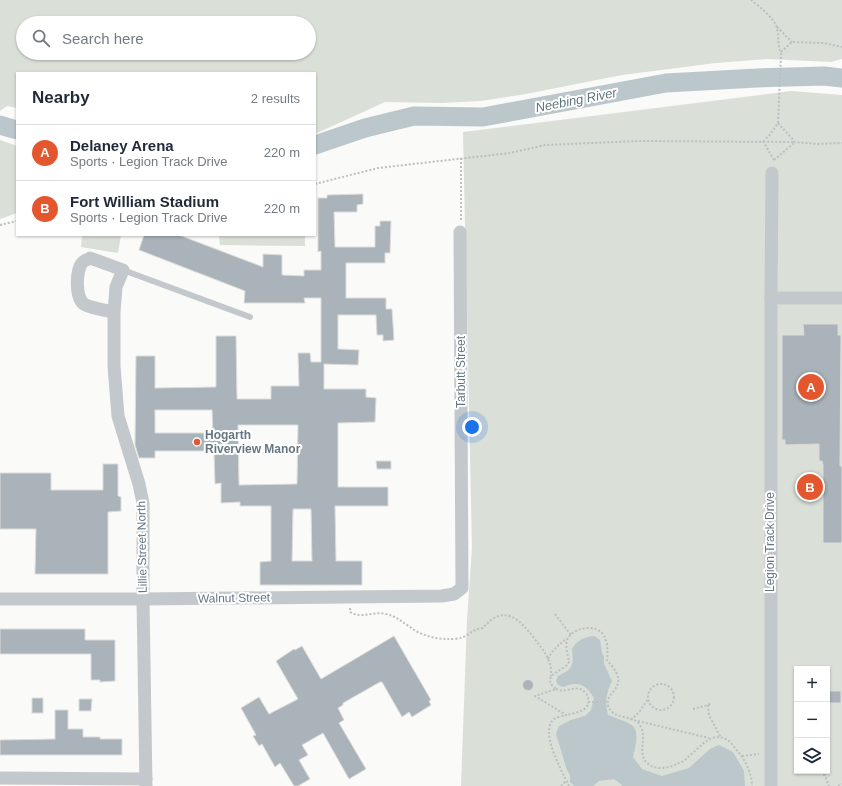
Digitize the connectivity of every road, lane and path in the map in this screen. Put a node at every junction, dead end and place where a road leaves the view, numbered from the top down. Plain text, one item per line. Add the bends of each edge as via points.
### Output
1 (752, 0) edge
2 (777, 27) junction
3 (792, 42) junction
4 (842, 47) edge
5 (781, 54) junction
6 (778, 123) junction
7 (763, 141) junction
8 (795, 142) junction
9 (842, 143) edge
10 (460, 158) junction
11 (773, 166) junction
12 (316, 184) edge
13 (16, 221) edge
14 (0, 225) edge
15 (460, 232) joint
16 (123, 270) junction
17 (771, 298) junction
18 (842, 298) edge
19 (114, 312) junction
20 (250, 317) dead end
21 (462, 584) joint
22 (350, 597) junction
23 (0, 599) edge
24 (143, 599) junction
25 (555, 614) dead end
26 (571, 635) junction
27 (568, 638) junction
28 (548, 659) junction
29 (551, 676) junction
30 (556, 690) junction
31 (648, 699) junction
32 (608, 701) junction
33 (588, 702) junction
34 (712, 702) dead end
35 (708, 706) junction
36 (693, 710) dead end
37 (566, 715) junction
38 (631, 720) junction
39 (636, 721) junction
40 (709, 738) junction
41 (721, 738) junction
42 (770, 754) junction
43 (742, 756) junction
44 (823, 774) edge
45 (0, 778) edge
46 (566, 781) junction
47 (146, 783) edge
48 (842, 784) edge
49 (562, 786) edge
50 (569, 786) edge
51 (752, 786) edge
52 (771, 786) edge
53 (829, 786) edge
54 (838, 786) edge

1 - 2 path
2 - 3 path
2 - 5 path
3 - 4 path via 824,43
3 - 5 path
5 - 6 path
6 - 7 path
6 - 8 path
7 - 8 path
7 - 10 path via 639,141 545,145 510,153
7 - 11 path
8 - 9 path
8 - 11 path
10 - 12 path via 378,168
10 - 15 path
11 - 17 street, Legion Track Drive
13 - 14 path
15 - 21 street, Tarbutt Street
16 - 19 street, Lillie Street North via 116,287
16 - 19 street via 90,258 79,268 77,290 80,299 84,304
16 - 20 lane
17 - 18 street
17 - 42 street, Legion Track Drive
19 - 24 street, Lillie Street North via 114,366 118,416 140,484 143,503
21 - 22 street, Walnut Street via 462,588 454,594 442,596
22 - 24 street, Walnut Street
22 - 28 path via 352,613 384,613 423,635 447,639 463,637 483,628 499,616 511,616 523,624
23 - 24 street, Walnut Street
24 - 47 street, Lillie Street North
25 - 26 path
26 - 27 path
26 - 32 path via 576,630 585,628 598,630 606,640 607,660 618,679 616,690 609,696
27 - 28 path via 556,646
27 - 29 path via 566,645 569,662
28 - 29 path via 552,666
29 - 30 path via 550,684
30 - 33 path via 584,690
30 - 37 path via 535,696
31 - 31 path via 649,691 659,684 670,687 674,694 673,703 666,709 653,707
31 - 38 path
32 - 33 path
32 - 38 path via 608,706 616,715
33 - 37 path via 586,709
34 - 35 path
35 - 36 path
35 - 41 path via 709,715
37 - 46 path via 555,718 548,728 560,770
38 - 39 path
39 - 40 path
39 - 40 path via 642,729 643,757 655,768 683,762
40 - 41 path
41 - 43 path via 727,740
42 - 43 path
42 - 52 street, Legion Track Drive
43 - 51 path
44 - 53 path
45 - 47 street
46 - 49 path
46 - 50 path
48 - 54 path

